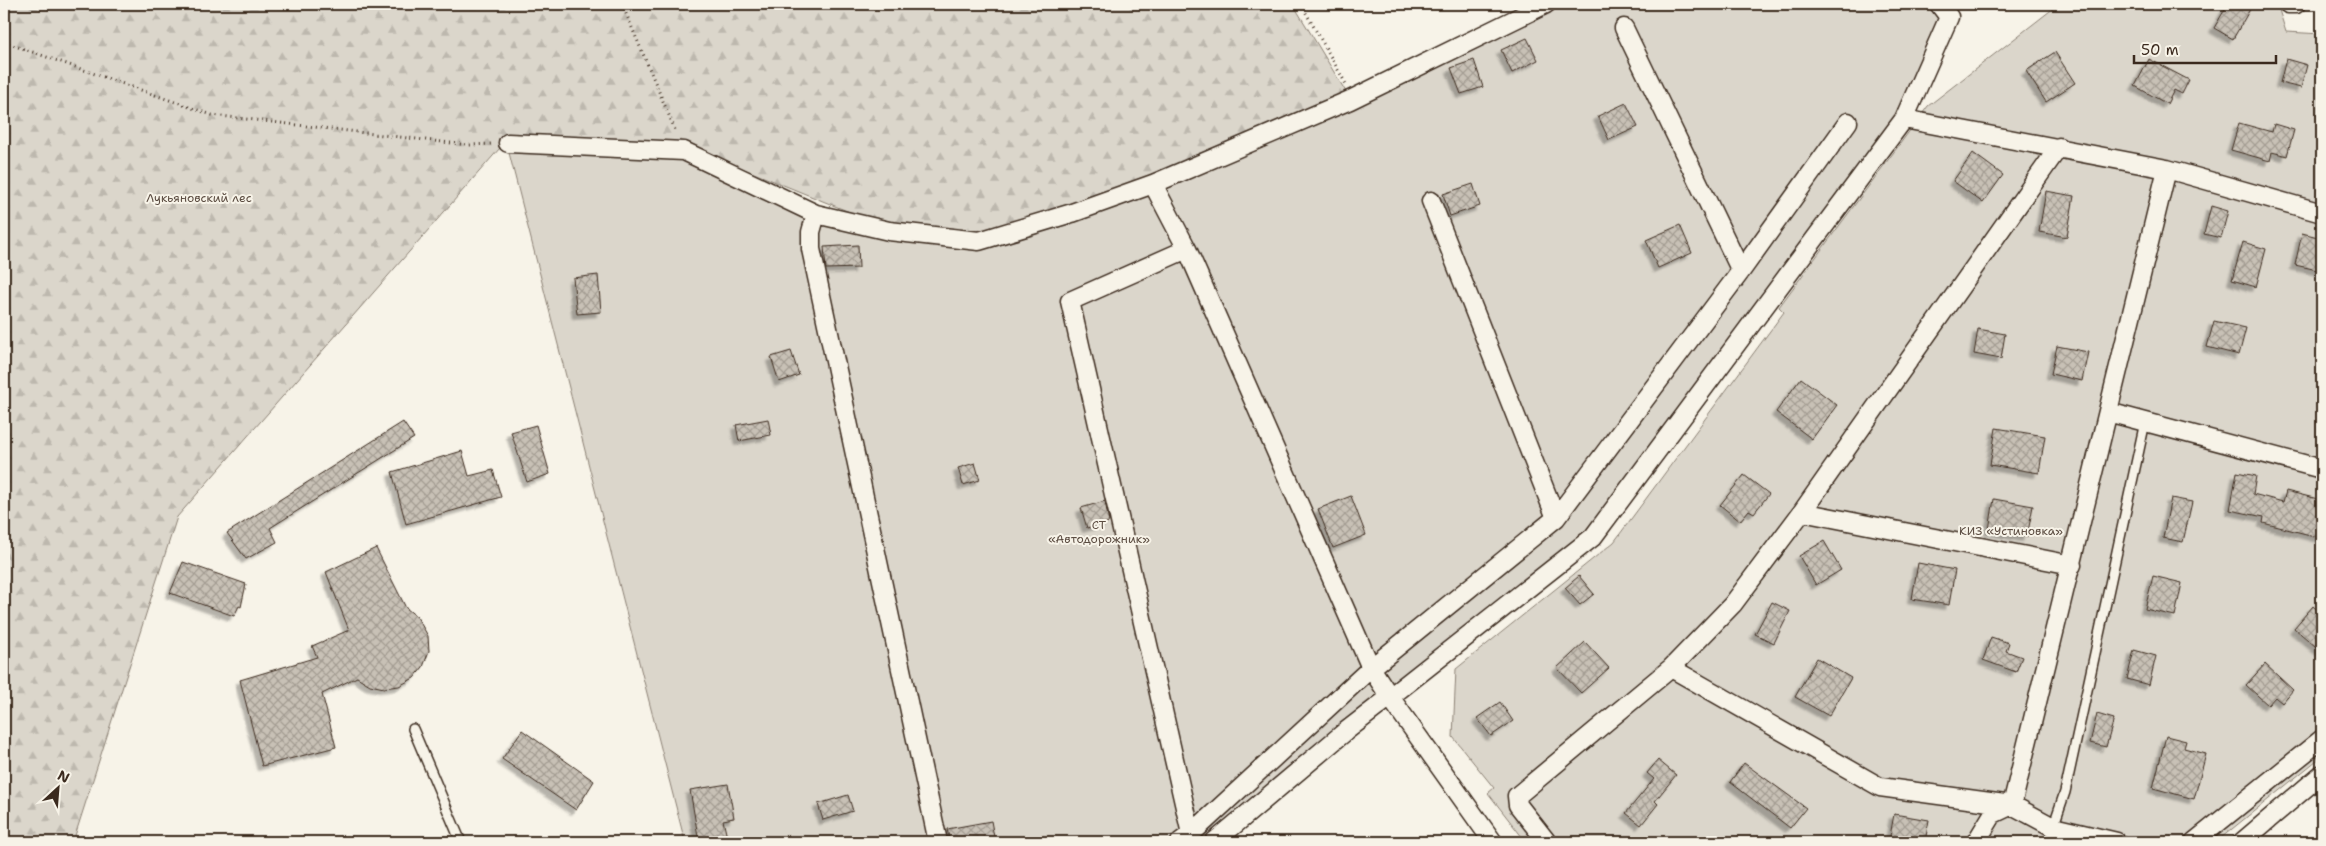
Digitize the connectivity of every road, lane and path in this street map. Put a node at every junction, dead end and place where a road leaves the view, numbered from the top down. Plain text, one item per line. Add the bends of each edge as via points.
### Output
1 (622, 4) edge
2 (1301, 4) edge
3 (1546, 4) edge
4 (1939, 4) edge
5 (2288, 4) edge
6 (2296, 4) edge
7 (1624, 28) dead end
8 (4, 42) edge
9 (1354, 98) junction
10 (1904, 119) junction
11 (1848, 122) dead end
12 (508, 143) joint
13 (2059, 147) junction
14 (684, 151) junction
15 (2167, 169) junction
16 (1153, 184) junction
17 (1431, 200) dead end
18 (2322, 213) edge
19 (816, 214) junction
20 (1186, 248) junction
21 (1740, 271) junction
22 (2108, 412) junction
23 (2145, 422) junction
24 (2322, 469) edge
25 (1802, 512) junction
26 (1556, 518) junction
27 (2072, 566) junction
28 (1371, 668) junction
29 (1670, 668) junction
30 (1390, 697) junction
31 (413, 730) dead end
32 (2322, 739) edge
33 (2322, 774) edge
34 (2012, 805) junction
35 (2053, 827) junction
36 (1186, 838) edge
37 (461, 842) edge
38 (938, 842) edge
39 (1214, 842) edge
40 (1493, 842) edge
41 (1547, 842) edge
42 (1976, 842) edge
43 (2117, 842) edge
44 (2194, 842) edge
45 (2242, 842) edge

1 - 14 path
2 - 9 path
3 - 9 street
4 - 10 street via 1949,17
5 - 6 street
7 - 21 street
8 - 12 path via 212,115 468,145
9 - 16 street
10 - 13 street
10 - 30 street via 1593,537
11 - 21 street
12 - 14 street
13 - 15 street
13 - 25 street
14 - 19 street
15 - 18 street
15 - 22 street
16 - 19 street via 1072,213 979,240 889,231
16 - 20 street
17 - 26 street
19 - 38 street via 811,249
20 - 28 street
20 - 36 street via 1070,301
21 - 26 street
22 - 23 street
22 - 27 street
23 - 24 street
23 - 35 lane via 2065,792
25 - 27 street
25 - 29 street via 1733,604
26 - 28 street
27 - 34 street
28 - 30 street
28 - 36 street
29 - 34 street via 1880,787
29 - 41 street via 1517,796 1518,805
30 - 39 street
30 - 40 street
31 - 37 lane
32 - 44 street
33 - 45 street
34 - 35 street
34 - 42 street via 1993,814
35 - 43 street

